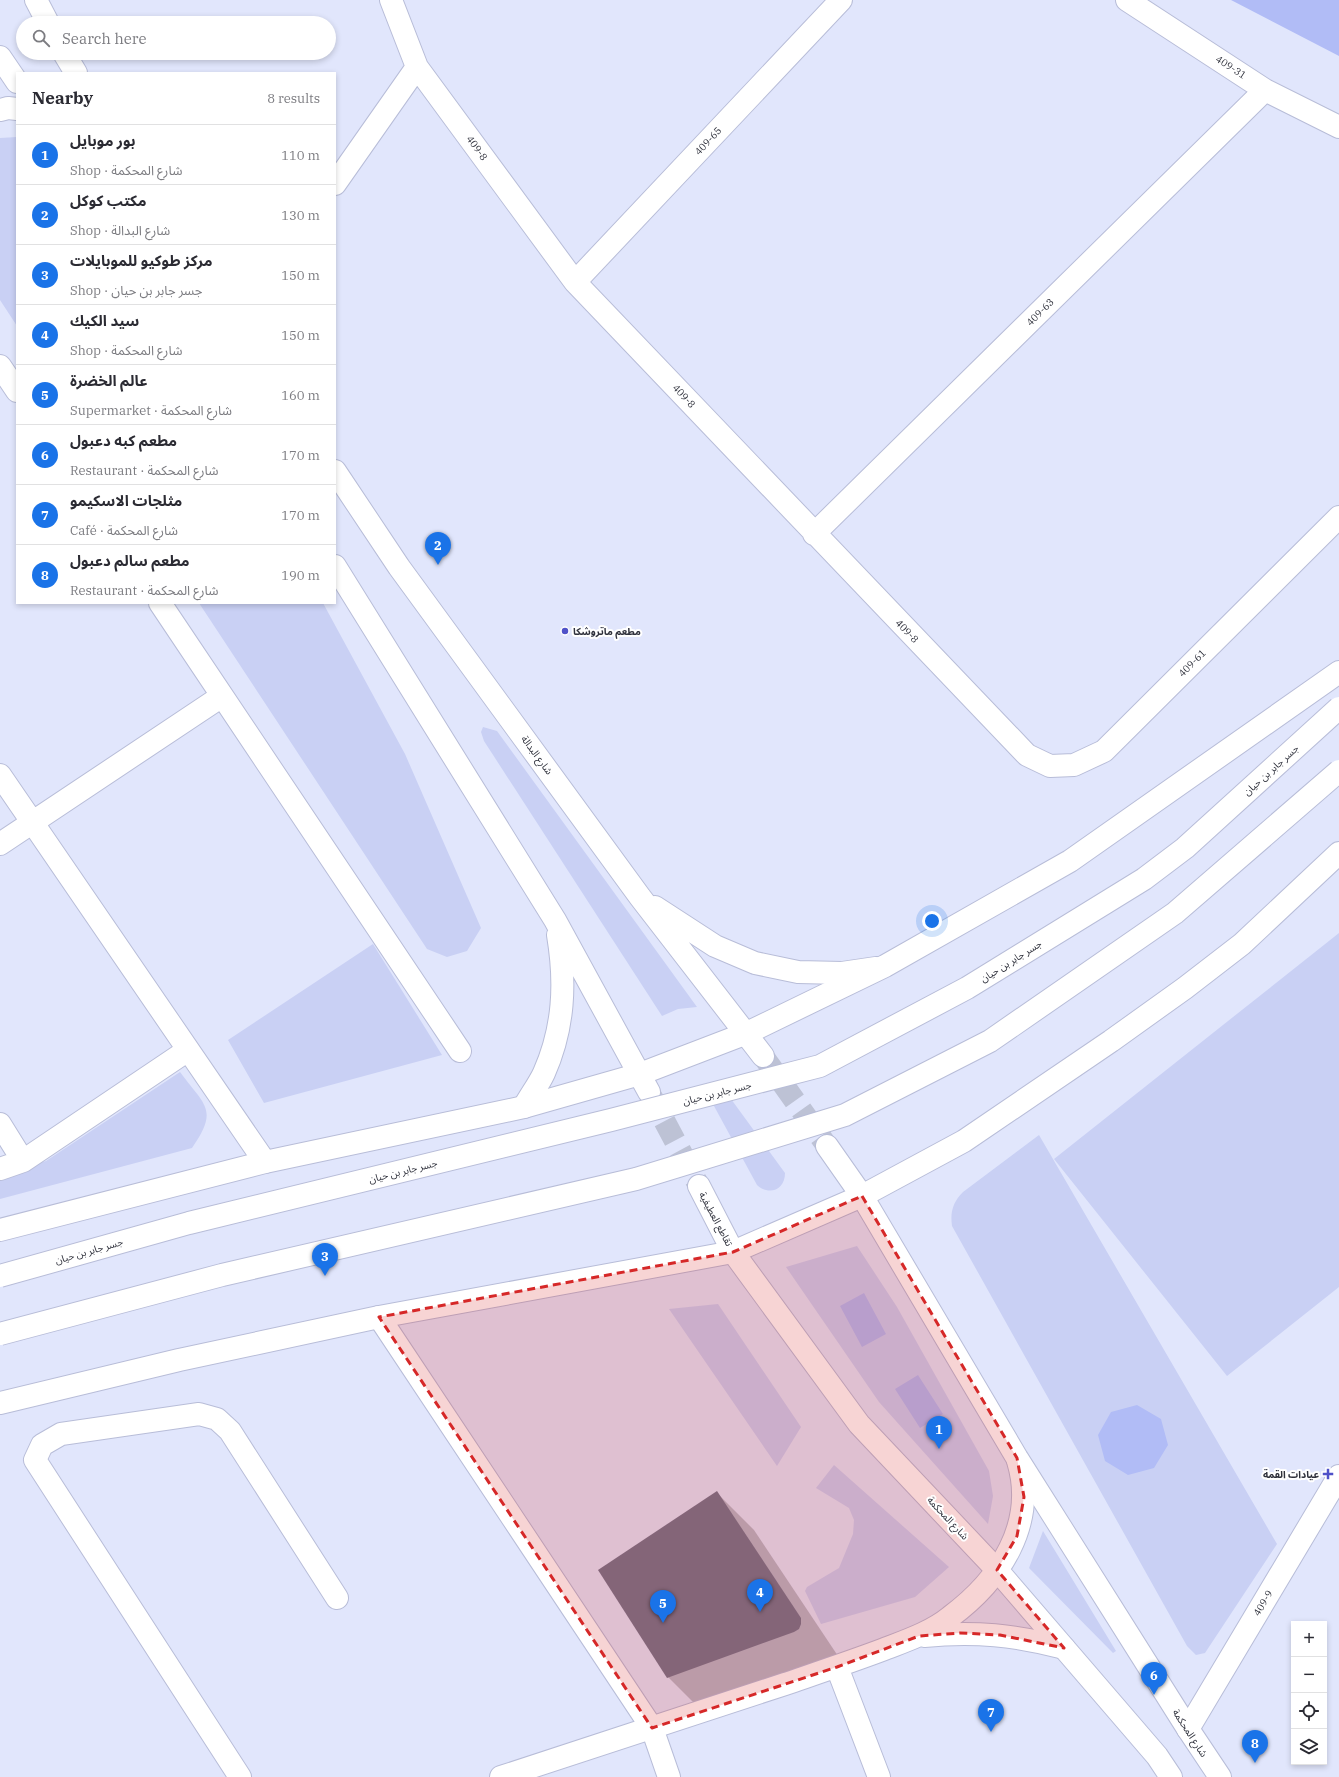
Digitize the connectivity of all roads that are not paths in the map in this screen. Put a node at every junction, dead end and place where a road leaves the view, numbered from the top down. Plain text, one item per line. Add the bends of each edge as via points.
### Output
1 (36, 0) edge
2 (391, 0) edge
3 (841, 0) edge
4 (1127, 0) edge
5 (44, 16) edge
6 (0, 57) edge
7 (68, 60) edge
8 (417, 67) junction
9 (75, 72) edge
10 (16, 81) edge
11 (1266, 90) junction
12 (16, 109) edge
13 (0, 110) edge
14 (1339, 127) edge
15 (336, 183) edge
16 (575, 282) junction
17 (0, 366) edge
18 (16, 390) edge
19 (336, 472) edge
20 (1339, 517) edge
21 (814, 534) junction
22 (336, 568) edge
23 (161, 604) edge
24 (1339, 672) edge
25 (222, 696) junction
26 (1339, 708) edge
27 (1027, 755) joint
28 (1339, 771) edge
29 (0, 776) edge
30 (33, 822) junction
31 (0, 844) edge
32 (1339, 853) edge
33 (640, 897) junction
34 (555, 920) junction
35 (885, 966) junction
36 (747, 1033) junction
37 (188, 1050) junction
38 (460, 1051) dead end
39 (763, 1056) tunnel mouth
40 (644, 1083) junction
41 (524, 1107) junction
42 (0, 1124) edge
43 (826, 1146) tunnel mouth
44 (23, 1161) junction
45 (265, 1162) junction
46 (0, 1169) edge
47 (699, 1186) tunnel mouth
48 (862, 1196) junction
49 (0, 1230) edge
50 (733, 1252) junction
51 (0, 1276) edge
52 (379, 1317) junction
53 (0, 1334) edge
54 (0, 1404) edge
55 (1017, 1458) junction
56 (1339, 1476) edge
57 (997, 1570) junction
58 (337, 1598) dead end
59 (919, 1636) junction
60 (1064, 1648) junction
61 (837, 1667) junction
62 (652, 1728) junction
63 (1188, 1730) junction
64 (240, 1777) edge
65 (500, 1777) edge
66 (669, 1777) edge
67 (879, 1777) edge
68 (1171, 1777) edge
69 (1220, 1777) edge

1 - 5 main road
2 - 8 main road, 409-8
3 - 16 main road, 409-65
4 - 11 main road, 409-31
6 - 10 main road
7 - 9 main road
8 - 15 main road
8 - 16 main road, 409-8
11 - 14 main road, 409-31
11 - 21 main road, 409-63
12 - 13 main road
16 - 21 main road, 409-8
17 - 18 main road
19 - 33 main road, شارع البدالة via 399,567
20 - 27 main road, 409-61 via 1104,751 1074,765 1050,766
21 - 27 main road, 409-8
22 - 34 main road
23 - 25 main road
24 - 35 main road via 1070,861
25 - 30 main road
25 - 38 main road
26 - 51 main road, جسر جابر بن حيان, bridge via 1185,848 1144,879 967,988 820,1066 189,1223
28 - 53 main road, bridge via 1175,913 990,1041 845,1114 636,1180 222,1275
29 - 30 main road
30 - 31 main road
30 - 37 main road
32 - 48 main road via 1242,944 1185,988 964,1141
33 - 35 main road via 715,946 755,963 798,972 842,973
33 - 36 main road, شارع البدالة
34 - 40 main road
34 - 41 main road via 562,959 563,998 557,1037 544,1073
35 - 36 main road
36 - 39 main road
36 - 40 main road
37 - 44 main road
37 - 45 main road
40 - 41 main road
41 - 45 main road
42 - 44 main road
43 - 48 main road
44 - 46 main road
45 - 49 main road
47 - 50 main road, تقاطع العطيفية
48 - 50 main road
48 - 55 main road, شارع المحكمة
50 - 52 main road
50 - 57 main road, شارع المحكمة via 859,1424
52 - 54 main road via 179,1360
52 - 62 main road
55 - 57 main road via 1023,1477 1022,1517 1017,1536
55 - 63 main road, شارع المحكمة
56 - 63 main road, 409-9
57 - 59 main road via 971,1600 949,1618
57 - 60 main road, شارع المحكمة
58 - 64 main road via 230,1431 217,1419 199,1414 192,1415 60,1434 42,1444 35,1460
59 - 60 main road via 960,1633 1000,1635
59 - 61 main road
60 - 68 main road, شارع المحكمة via 1157,1756
61 - 62 main road
61 - 67 main road
62 - 65 main road
62 - 66 main road
63 - 69 main road, شارع المحكمة

